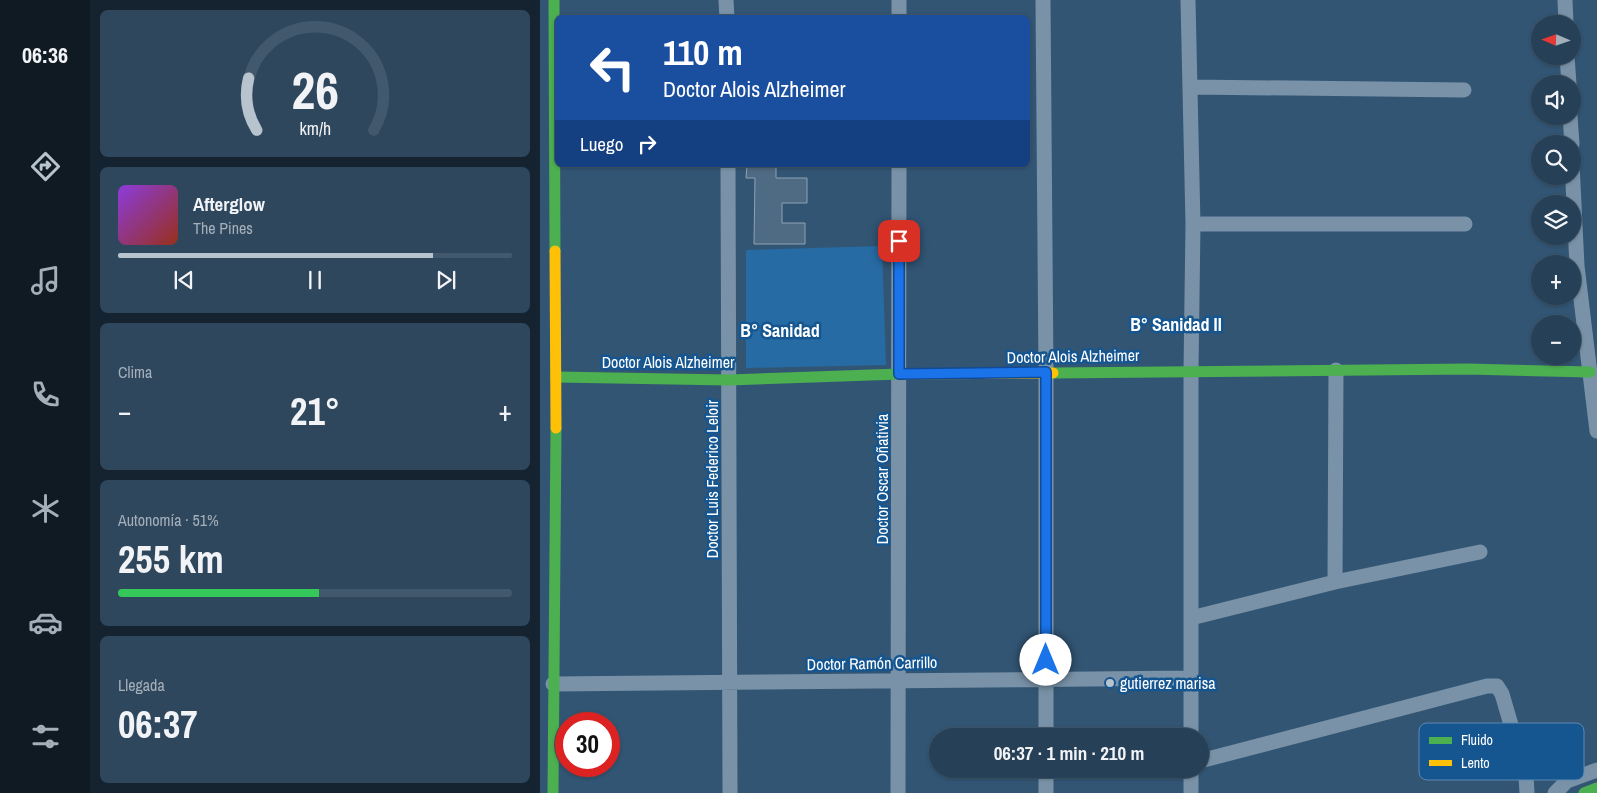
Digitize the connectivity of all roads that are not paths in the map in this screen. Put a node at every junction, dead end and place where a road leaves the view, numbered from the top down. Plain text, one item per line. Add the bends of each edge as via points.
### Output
1 (554, 0) edge
2 (726, 0) edge
3 (899, 0) edge
4 (1043, 0) edge
5 (1188, 0) edge
6 (1565, 0) edge
7 (726, 15) edge
8 (899, 15) edge
9 (1566, 15) edge
10 (1191, 88) junction
11 (1464, 90) dead end
12 (728, 167) edge
13 (899, 167) edge
14 (1573, 185) edge
15 (1193, 224) junction
16 (1465, 224) dead end
17 (1336, 370) junction
18 (1191, 371) junction
19 (1046, 372) junction
20 (1590, 372) junction
21 (899, 374) junction
22 (556, 377) junction
23 (729, 380) junction
24 (1597, 431) edge
25 (1480, 552) dead end
26 (1335, 582) junction
27 (1191, 618) junction
28 (1190, 678) junction
29 (1046, 679) junction
30 (899, 680) junction
31 (730, 682) junction
32 (553, 684) junction
33 (1510, 723) edge
34 (1046, 728) edge
35 (1191, 728) edge
36 (1209, 759) edge
37 (1597, 770) edge
38 (1584, 774) edge
39 (1046, 778) edge
40 (1191, 778) edge
41 (1526, 780) edge
42 (1566, 780) edge
43 (1597, 788) edge
44 (553, 793) edge
45 (730, 793) edge
46 (898, 793) edge
47 (1046, 793) edge
48 (1191, 793) edge
49 (1527, 793) edge
50 (1555, 793) edge
51 (1584, 793) edge

1 - 22 street
2 - 7 street
3 - 8 street
4 - 19 street
5 - 10 street
6 - 9 street
10 - 11 street
10 - 15 street
12 - 23 street, Doctor Luis Federico Leloir
13 - 21 street, Doctor Oscar Oñativia
14 - 20 street via 1577,266
15 - 16 street
15 - 18 street
17 - 18 street, Doctor Alois Alzheimer
17 - 20 street, Doctor Alois Alzheimer
17 - 26 street
18 - 19 street, Doctor Alois Alzheimer
18 - 27 street
19 - 21 street, Doctor Alois Alzheimer
19 - 29 street
20 - 24 street
21 - 23 street, Doctor Alois Alzheimer
21 - 30 street, Doctor Oscar Oñativia
22 - 23 street, Doctor Alois Alzheimer
22 - 32 street
23 - 31 street, Doctor Luis Federico Leloir
25 - 26 street
26 - 27 street
27 - 28 street
28 - 29 street, Doctor Ramón Carrillo
28 - 35 street
29 - 30 street, Doctor Ramón Carrillo
29 - 34 street
30 - 31 street, Doctor Ramón Carrillo
30 - 46 street, Doctor Oscar Oñativia
31 - 32 street, Doctor Ramón Carrillo
31 - 45 street, Doctor Luis Federico Leloir
32 - 44 street
33 - 36 street via 1497,686 1487,686
37 - 38 street
39 - 47 street
40 - 48 street
41 - 49 street
42 - 50 street
43 - 51 street

